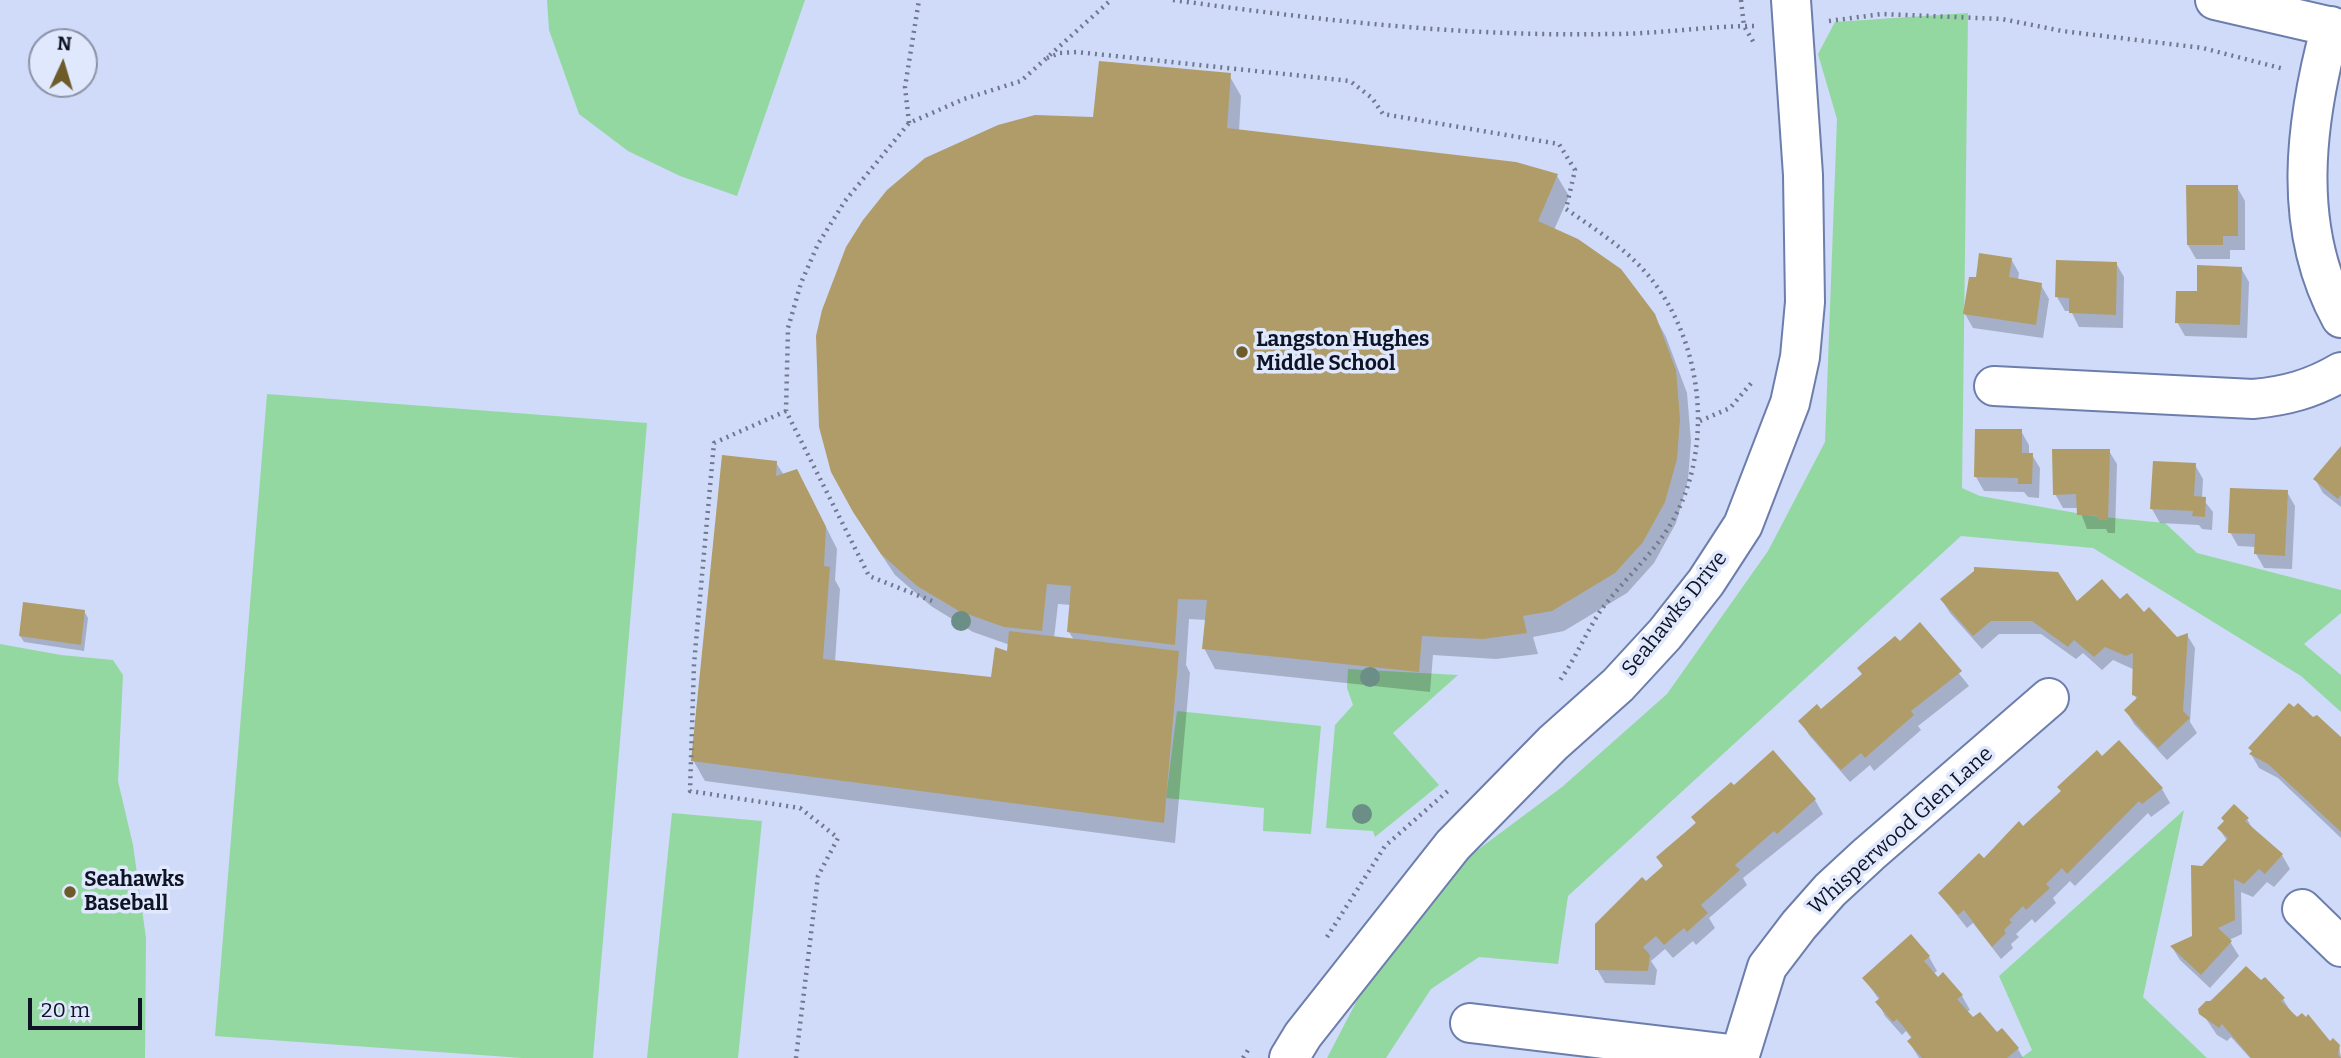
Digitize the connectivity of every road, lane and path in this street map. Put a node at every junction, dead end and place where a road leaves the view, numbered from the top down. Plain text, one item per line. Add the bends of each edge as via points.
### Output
1 (919, 0) edge
2 (1111, 0) edge
3 (1741, 0) edge
4 (1791, 0) edge
5 (2215, 0) edge
6 (2336, 27) edge
7 (1761, 53) dead end
8 (1047, 58) junction
9 (909, 123) junction
10 (2341, 318) edge
11 (2341, 372) edge
12 (1755, 378) dead end
13 (1994, 386) dead end
14 (786, 411) junction
15 (1700, 421) junction
16 (932, 601) dead end
17 (1557, 685) dead end
18 (2049, 698) dead end
19 (2302, 909) dead end
20 (2341, 947) edge
21 (1470, 1023) dead end
22 (1297, 1050) edge
23 (1739, 1057) edge
24 (796, 1058) edge

1 - 9 path via 905,87
2 - 8 path
3 - 7 path via 1744,26
4 - 22 street, Seahawks Drive via 1803,175 1804,316 1790,403 1743,525 1665,634 1453,845
5 - 6 street
6 - 10 street via 2309,125 2307,188 2315,248 2329,296
8 - 9 path via 1021,81
8 - 15 path via 1077,52 1350,80 1383,114 1559,144 1575,170 1566,209 1618,244 1649,276 1675,318 1695,376
9 - 14 path via 845,201 818,243 788,328
11 - 13 street via 2284,396 2253,399
12 - 15 path via 1730,408
14 - 16 path via 869,576
14 - 24 path via 713,443 694,664 690,791 800,808 838,838 818,876
15 - 17 path via 1693,473 1667,531 1613,594
18 - 23 street, Whisperwood Glen Lane via 1869,854 1799,925 1767,967
19 - 20 street
21 - 23 street, Whisperwood Glen Lane

